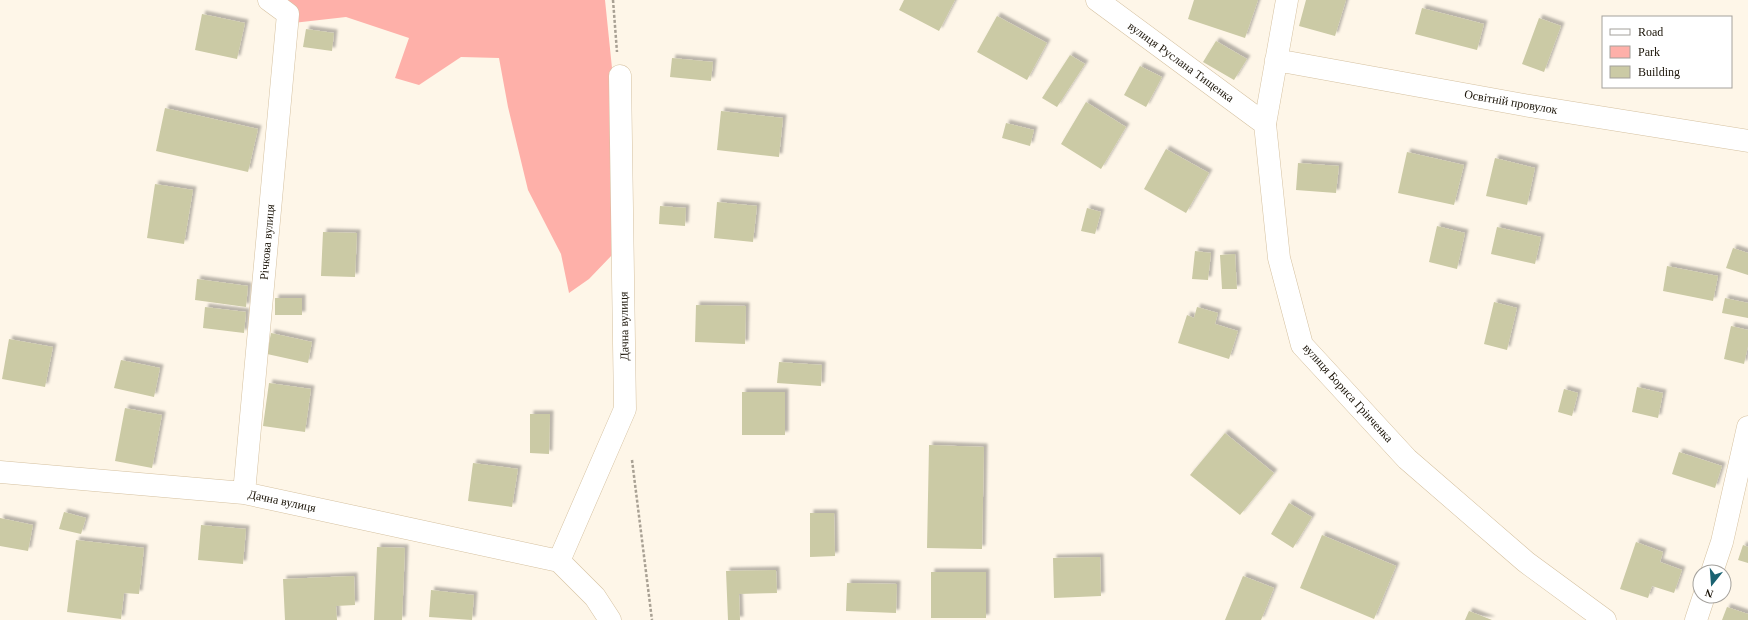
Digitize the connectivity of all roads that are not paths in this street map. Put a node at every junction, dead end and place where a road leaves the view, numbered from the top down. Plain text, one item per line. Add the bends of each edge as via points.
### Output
1 (269, 0) edge
2 (1097, 0) edge
3 (1287, 0) edge
4 (1276, 60) junction
5 (620, 76) road end
6 (1265, 124) junction
7 (1748, 141) edge
8 (1748, 427) edge
9 (0, 472) edge
10 (244, 493) junction
11 (559, 561) junction
12 (1715, 564) edge
13 (1701, 604) edge
14 (610, 620) edge
15 (1605, 620) edge
16 (1696, 620) edge

1 - 10 street, Річкова вулиця via 288,14
2 - 6 street, вулиця Руслана Тищенка
3 - 4 street, вулиця Бориса Грінченка
4 - 6 street, вулиця Бориса Грінченка
4 - 7 street, Освітній провулок via 1524,105
5 - 11 street, Дачна вулиця via 625,409
6 - 15 street, вулиця Бориса Грінченка via 1279,258 1302,346 1407,459 1526,562
8 - 12 street
9 - 10 street, Дачна вулиця
10 - 11 street, Дачна вулиця
11 - 14 street via 595,597
13 - 16 street

